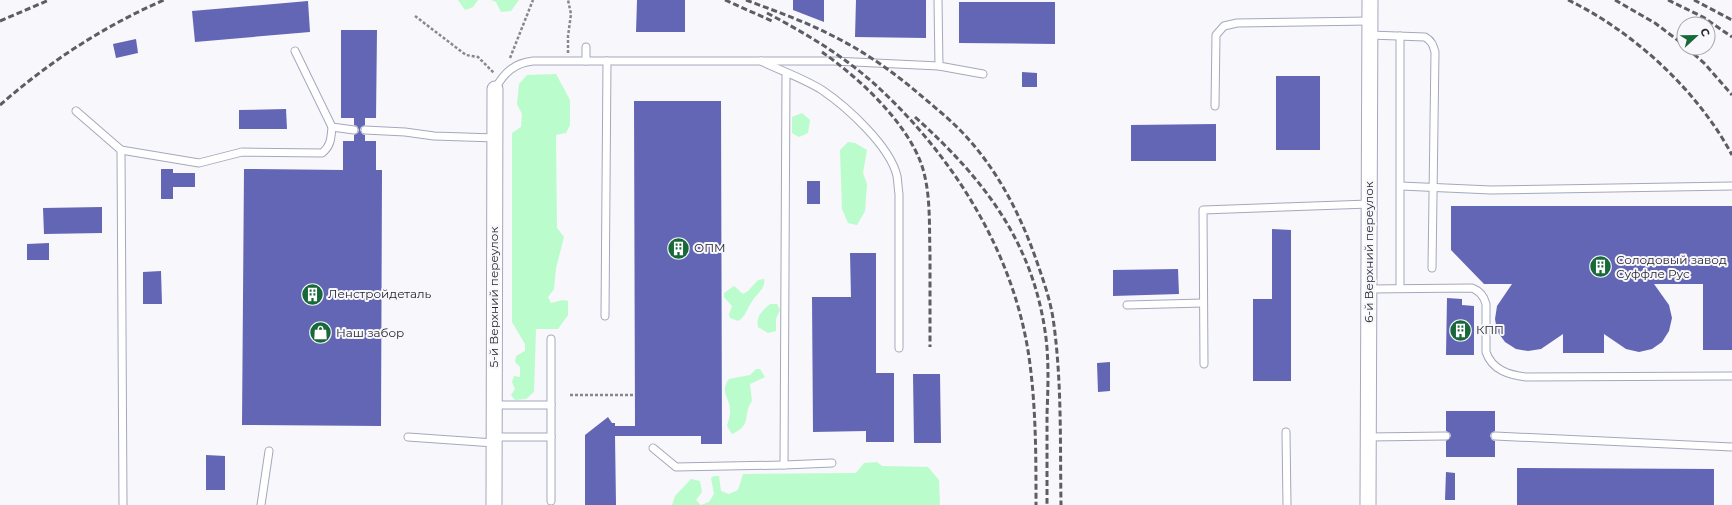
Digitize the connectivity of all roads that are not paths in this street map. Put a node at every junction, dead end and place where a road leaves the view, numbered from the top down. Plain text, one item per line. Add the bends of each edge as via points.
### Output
1 (938, 0) edge
2 (1370, 0) edge
3 (1369, 28) junction
4 (1400, 36) junction
5 (586, 46) dead end
6 (295, 51) dead end
7 (759, 60) junction
8 (586, 61) junction
9 (607, 61) junction
10 (939, 66) junction
11 (786, 74) junction
12 (983, 74) dead end
13 (498, 84) joint
14 (1215, 106) dead end
15 (76, 111) dead end
16 (332, 127) junction
17 (354, 130) dead end
18 (365, 130) dead end
19 (495, 138) junction
20 (121, 150) junction
21 (1401, 186) junction
22 (1732, 186) edge
23 (1434, 188) junction
24 (1369, 204) junction
25 (1432, 268) dead end
26 (1400, 288) junction
27 (1368, 289) junction
28 (1203, 303) junction
29 (1127, 305) dead end
30 (606, 316) dead end
31 (551, 339) dead end
32 (899, 348) dead end
33 (1204, 364) dead end
34 (1732, 376) edge
35 (494, 405) junction
36 (551, 405) junction
37 (1286, 432) dead end
38 (1446, 436) dead end
39 (1495, 436) dead end
40 (408, 437) dead end
41 (551, 437) junction
42 (1368, 437) junction
43 (494, 440) junction
44 (1732, 447) edge
45 (653, 448) dead end
46 (269, 451) dead end
47 (832, 463) dead end
48 (784, 465) junction
49 (552, 501) dead end
50 (123, 505) edge
51 (261, 505) edge
52 (494, 505) edge
53 (1287, 505) edge
54 (1368, 505) edge

1 - 10 lane
2 - 3 street, 6-й Верхний переулок
3 - 4 lane
3 - 14 lane via 1237,23 1224,26 1216,35
3 - 24 street, 6-й Верхний переулок
4 - 21 lane
4 - 23 lane via 1426,37 1435,52
5 - 8 lane
6 - 16 lane
7 - 9 lane
7 - 10 lane
7 - 11 lane
8 - 9 lane
8 - 13 lane via 524,62 506,72
9 - 30 lane
10 - 12 lane
11 - 32 lane via 821,90 840,104 876,139 897,175
11 - 48 lane
13 - 19 street, 5-й Верхний переулок
15 - 20 lane
16 - 17 lane
16 - 20 lane via 330,143 322,153 242,152 199,163
18 - 19 lane
19 - 35 street, 5-й Верхний переулок
20 - 50 lane
21 - 23 lane
21 - 26 lane
22 - 23 lane via 1492,190
23 - 25 lane
24 - 27 street, 6-й Верхний переулок
24 - 28 lane via 1203,210
26 - 27 lane
26 - 34 lane via 1477,290 1485,298 1486,304 1488,358 1502,371 1513,375
27 - 42 street, 6-й Верхний переулок
28 - 29 lane
28 - 33 lane
31 - 36 lane
35 - 36 lane
35 - 43 street, 5-й Верхний переулок
36 - 41 lane
37 - 53 lane
38 - 42 lane
39 - 44 lane
40 - 43 lane
41 - 43 lane
41 - 49 lane
42 - 54 street, 6-й Верхний переулок
43 - 52 street, 5-й Верхний переулок
45 - 48 lane via 676,467
46 - 51 lane
47 - 48 lane

